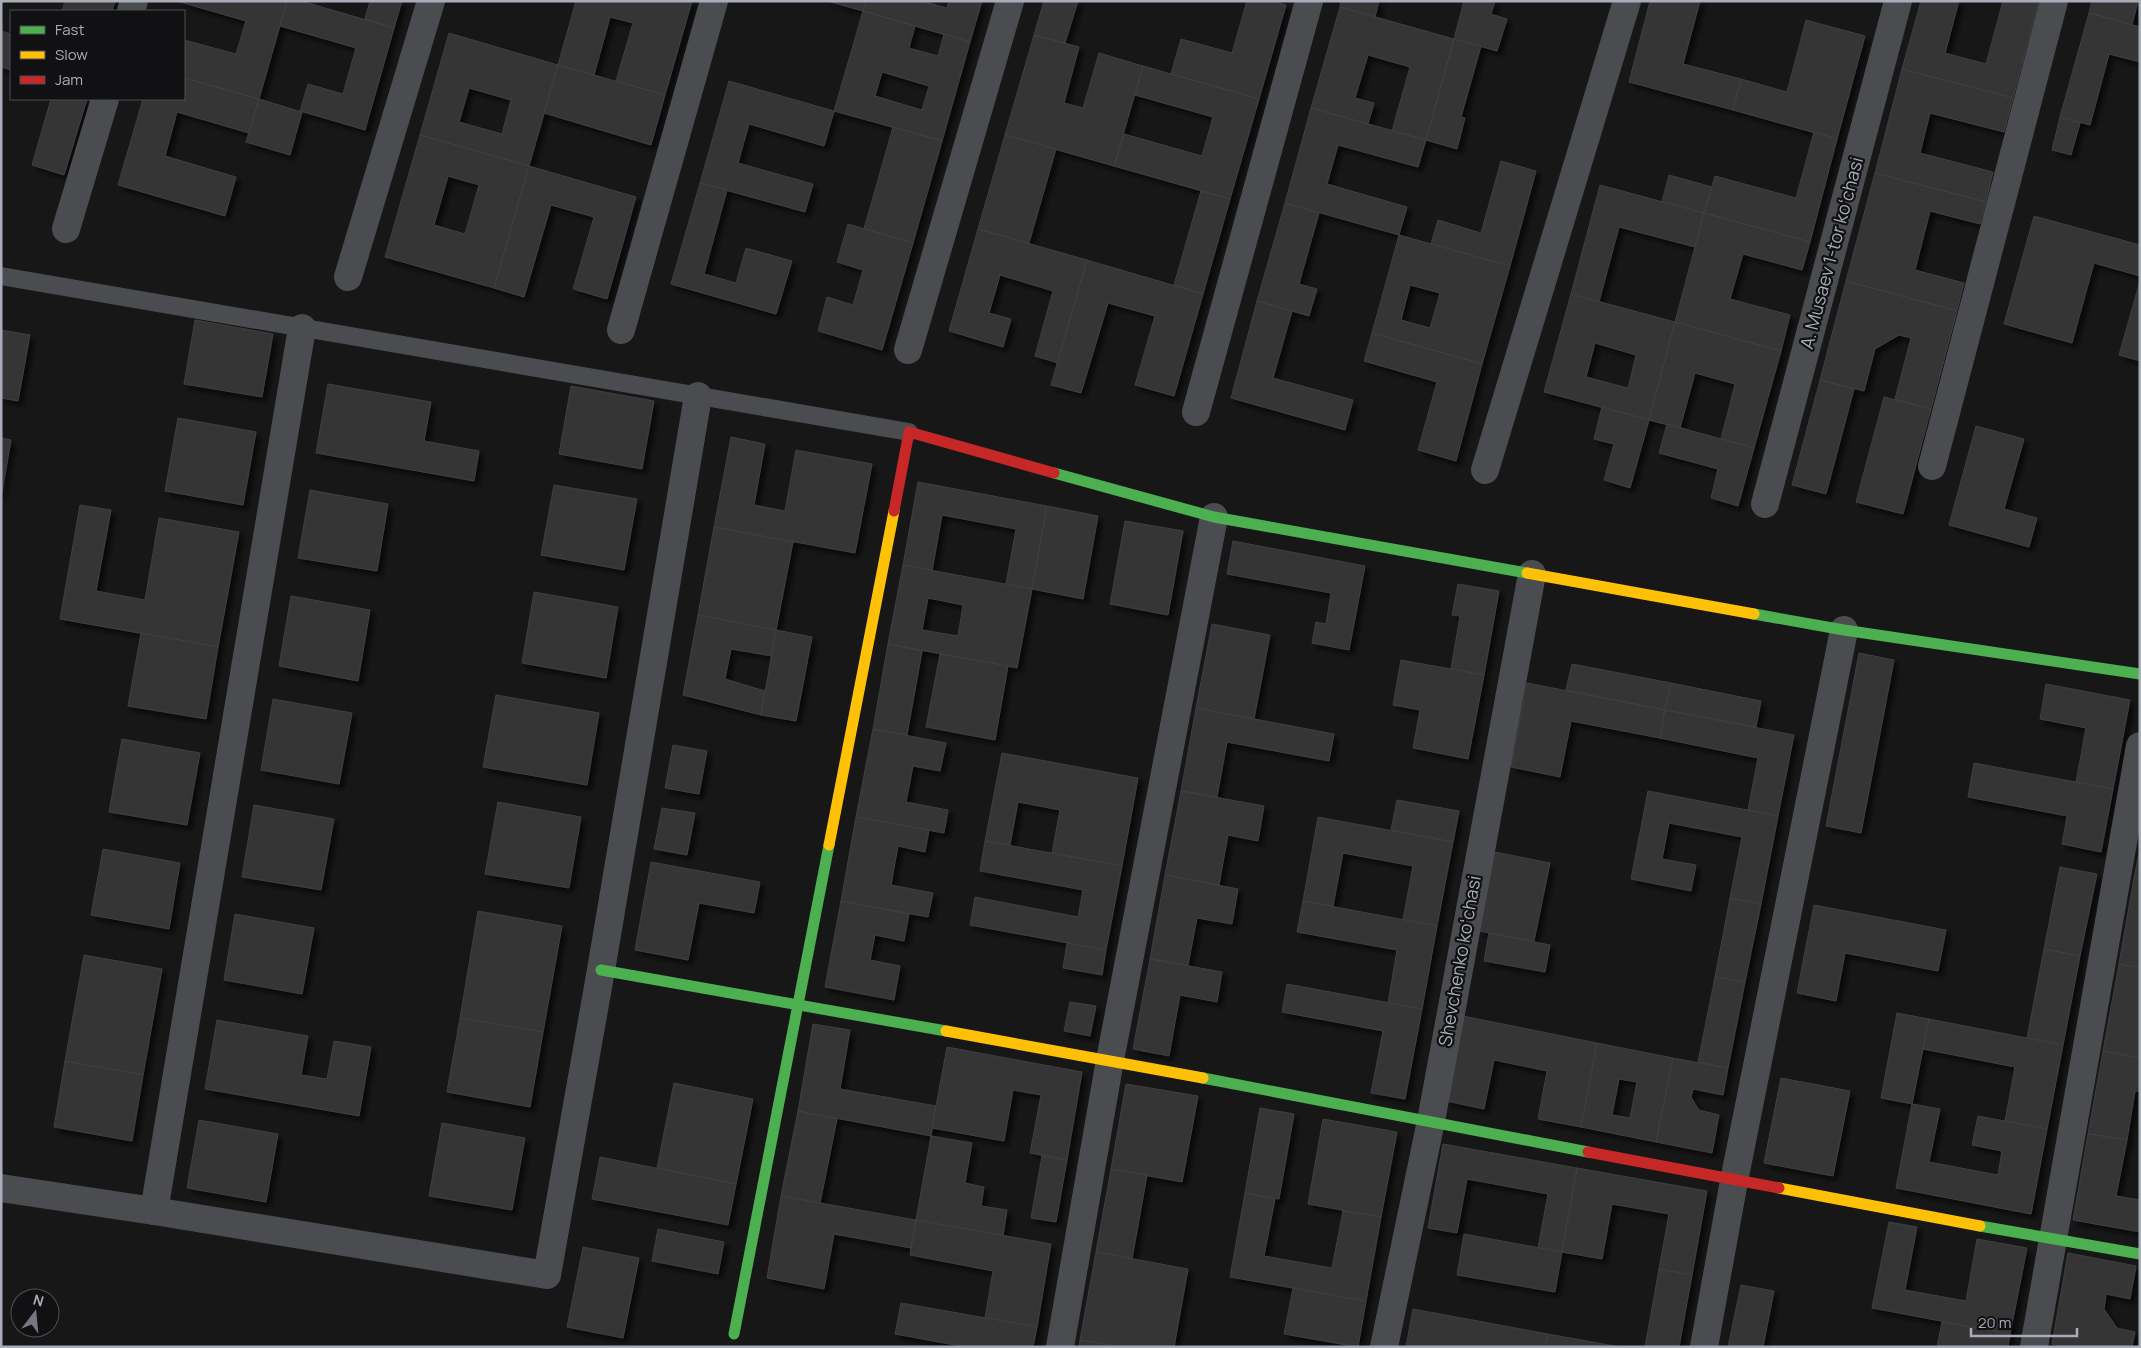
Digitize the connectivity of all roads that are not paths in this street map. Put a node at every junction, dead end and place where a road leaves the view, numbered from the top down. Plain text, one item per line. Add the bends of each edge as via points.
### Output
1 (431, 1) edge
2 (714, 1) edge
3 (1010, 1) edge
4 (1310, 1) edge
5 (1627, 1) edge
6 (1898, 1) edge
7 (2054, 1) edge
8 (105, 100) edge
9 (66, 229) dead end
10 (1, 276) edge
11 (348, 277) dead end
12 (302, 328) junction
13 (621, 330) dead end
14 (908, 350) dead end
15 (698, 396) junction
16 (1196, 412) dead end
17 (909, 432) junction
18 (1932, 466) dead end
19 (1485, 470) dead end
20 (1765, 504) dead end
21 (1214, 517) junction
22 (1532, 574) junction
23 (1844, 630) junction
24 (2140, 674) edge
25 (2140, 746) edge
26 (601, 970) junction
27 (798, 1004) junction
28 (1110, 1060) junction
29 (1431, 1121) junction
30 (1734, 1181) junction
31 (1, 1188) edge
32 (154, 1211) junction
33 (2054, 1240) junction
34 (2140, 1254) edge
35 (734, 1334) dead end
36 (1060, 1347) edge
37 (1384, 1347) edge
38 (1704, 1347) edge
39 (2034, 1347) edge

1 - 11 street
2 - 13 street
3 - 14 street
4 - 16 street
5 - 19 street
6 - 20 street, A. Musaev 1-tor koʻchasi
7 - 18 street
8 - 9 street
10 - 12 lane
12 - 15 lane
12 - 32 street
15 - 17 lane
15 - 26 street
17 - 21 street
17 - 27 street
21 - 22 street
21 - 28 street
22 - 23 street
22 - 29 street, Shevchenko koʻchasi
23 - 24 street
23 - 30 street
25 - 33 street
26 - 27 street
26 - 32 street via 547,1275
27 - 28 street
27 - 35 street
28 - 29 street
28 - 36 street
29 - 30 street
29 - 37 street, Shevchenko koʻchasi
30 - 33 street
30 - 38 street
31 - 32 street
33 - 34 street
33 - 39 street

